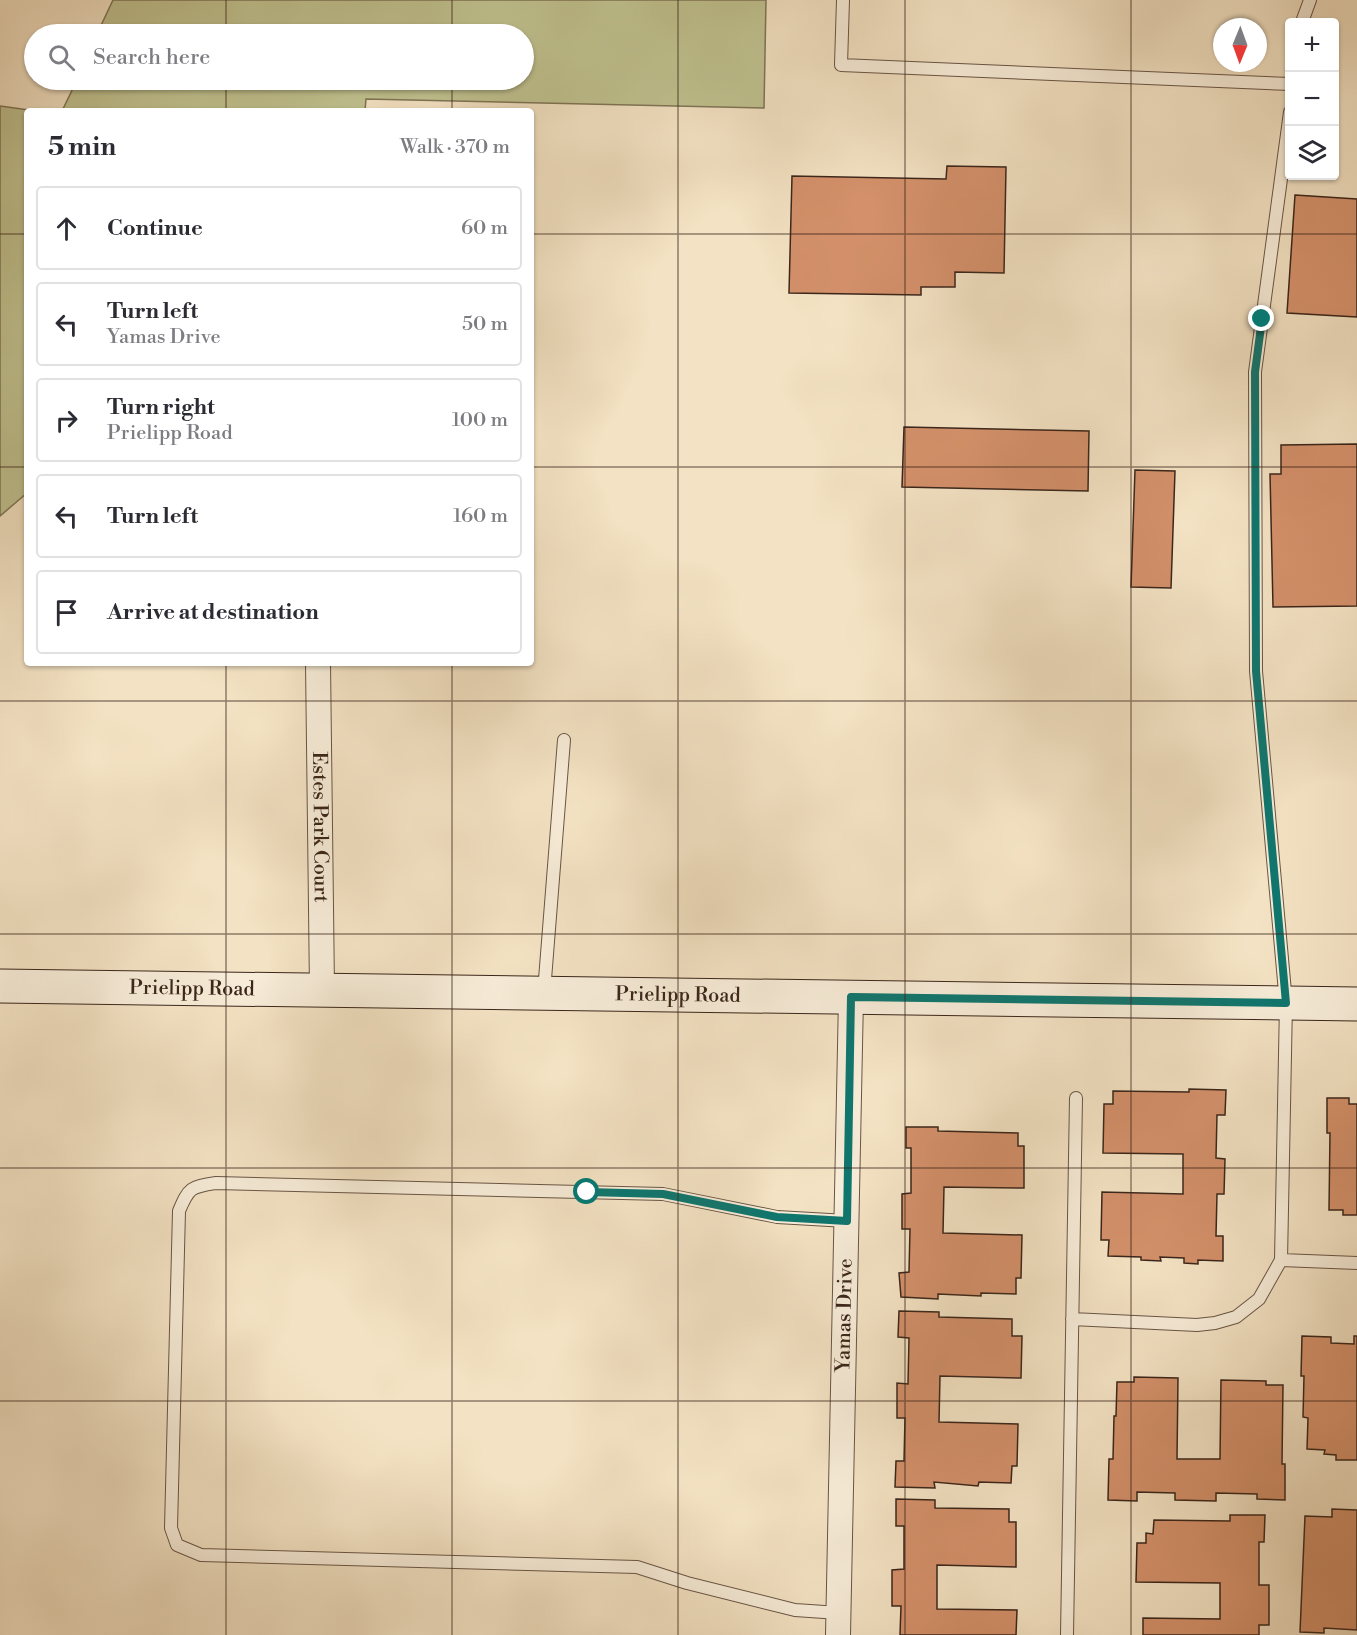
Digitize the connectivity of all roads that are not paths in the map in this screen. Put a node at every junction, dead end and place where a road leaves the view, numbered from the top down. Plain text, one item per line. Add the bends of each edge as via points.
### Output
1 (843, 0) edge
2 (1310, 0) edge
3 (1303, 18) edge
4 (1285, 84) edge
5 (1288, 126) edge
6 (318, 666) edge
7 (564, 740) dead end
8 (0, 986) edge
9 (322, 989) junction
10 (544, 992) junction
11 (851, 997) junction
12 (1286, 1003) junction
13 (1357, 1004) edge
14 (1076, 1098) dead end
15 (847, 1221) junction
16 (1281, 1260) junction
17 (1357, 1263) edge
18 (1072, 1319) junction
19 (838, 1624) edge
20 (1067, 1635) edge

1 - 4 lane via 841,65
2 - 3 lane
5 - 12 lane via 1255,372 1256,671
6 - 9 street, Estes Park Court
7 - 10 lane
8 - 9 street, Prielipp Road
9 - 10 street, Prielipp Road
10 - 11 street, Prielipp Road
11 - 12 street, Prielipp Road
11 - 15 street, Yamas Drive
12 - 13 street, Prielipp Road
12 - 16 lane
14 - 18 lane
15 - 19 street, Yamas Drive
15 - 19 lane via 777,1217 663,1194 216,1183 195,1186 186,1194 179,1211 171,1528 177,1545 201,1555 637,1567
16 - 17 lane
16 - 18 lane via 1259,1299 1236,1317 1215,1323
18 - 20 lane

